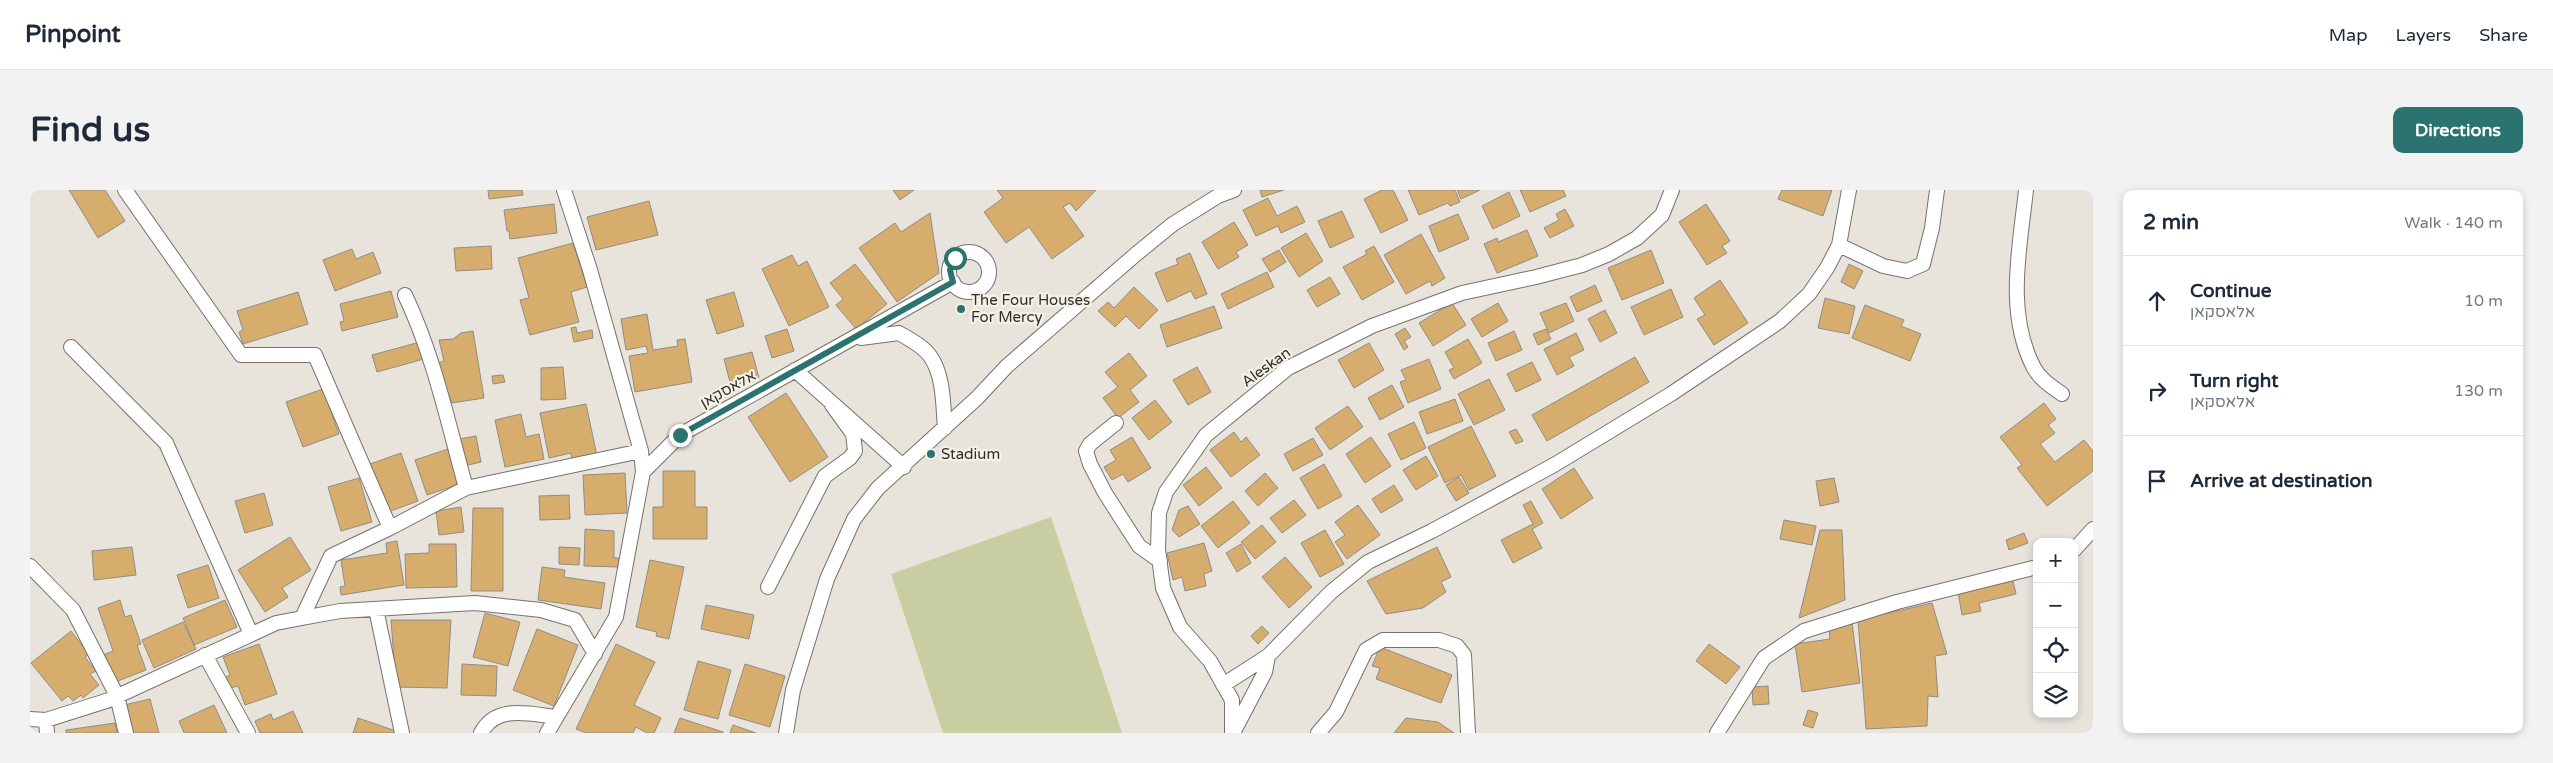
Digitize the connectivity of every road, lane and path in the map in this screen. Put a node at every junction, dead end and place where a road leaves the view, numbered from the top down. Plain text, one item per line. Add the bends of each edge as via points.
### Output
1 (125, 190) edge
2 (564, 190) edge
3 (1234, 190) edge
4 (1672, 190) edge
5 (1849, 190) edge
6 (1937, 190) edge
7 (2026, 190) edge
8 (1839, 244) junction
9 (953, 282) dead end
10 (405, 296) dead end
11 (849, 340) junction
12 (71, 347) dead end
13 (795, 370) junction
14 (2062, 394) dead end
15 (832, 405) junction
16 (1116, 423) dead end
17 (945, 428) junction
18 (641, 451) junction
19 (904, 467) junction
20 (643, 472) junction
21 (466, 488) junction
22 (390, 528) junction
23 (2093, 529) edge
24 (2078, 546) edge
25 (1160, 561) junction
26 (30, 566) edge
27 (2033, 568) edge
28 (768, 587) dead end
29 (376, 609) junction
30 (302, 618) junction
31 (251, 634) junction
32 (594, 654) junction
33 (205, 655) junction
34 (1268, 656) junction
35 (1223, 685) junction
36 (117, 696) junction
37 (556, 717) junction
38 (30, 719) edge
39 (46, 726) edge
40 (126, 733) edge
41 (248, 733) edge
42 (402, 733) edge
43 (481, 733) edge
44 (547, 733) edge
45 (786, 733) edge
46 (1232, 733) edge
47 (1318, 733) edge
48 (1468, 733) edge
49 (1718, 733) edge

1 - 22 street via 241,355 315,355
2 - 18 street
3 - 17 street via 1218,196 1173,224 1135,255 1007,366
4 - 25 street, Aleskan via 1662,215 1637,238 1609,254 1582,265 1462,293 1414,309 1288,368 1206,435 1166,492 1158,513
5 - 8 street
6 - 8 street via 1923,264 1906,271 1883,266
7 - 14 street via 2016,289 2021,324 2035,368 2044,381
8 - 34 street via 1809,294 1780,321 1554,465 1368,562 1330,592
9 - 11 street, אלאסקאן
10 - 21 street via 430,358
11 - 13 street, אלאסקאן
11 - 17 street via 899,333 930,355 942,391
12 - 31 street via 166,443
13 - 15 street
13 - 20 street, אלאסקאן via 680,435
15 - 19 street
15 - 28 street via 853,434 854,452 825,476
16 - 25 street via 1090,444 1086,451 1090,464 1138,546
17 - 19 street
18 - 20 street
18 - 21 street
19 - 45 street via 878,488 854,519 827,579 793,690
20 - 32 street via 616,616
21 - 22 street
22 - 30 street via 331,556
23 - 24 street
25 - 35 street, Aleskan via 1163,588 1180,627 1210,661
26 - 36 street via 72,610
27 - 49 street via 1897,602 1804,631 1764,658
29 - 30 street
29 - 32 street via 475,603 541,610 575,620
29 - 42 street
30 - 31 street via 276,623
31 - 33 street
32 - 37 street
33 - 36 street
33 - 41 street
34 - 35 street
34 - 46 street via 1266,672
35 - 46 street, Aleskan via 1232,700
36 - 39 street
36 - 40 street
37 - 43 street via 509,712 486,723
37 - 44 street
38 - 39 street
47 - 48 street via 1336,712 1366,650 1383,640 1407,639 1439,640 1457,646 1464,655

